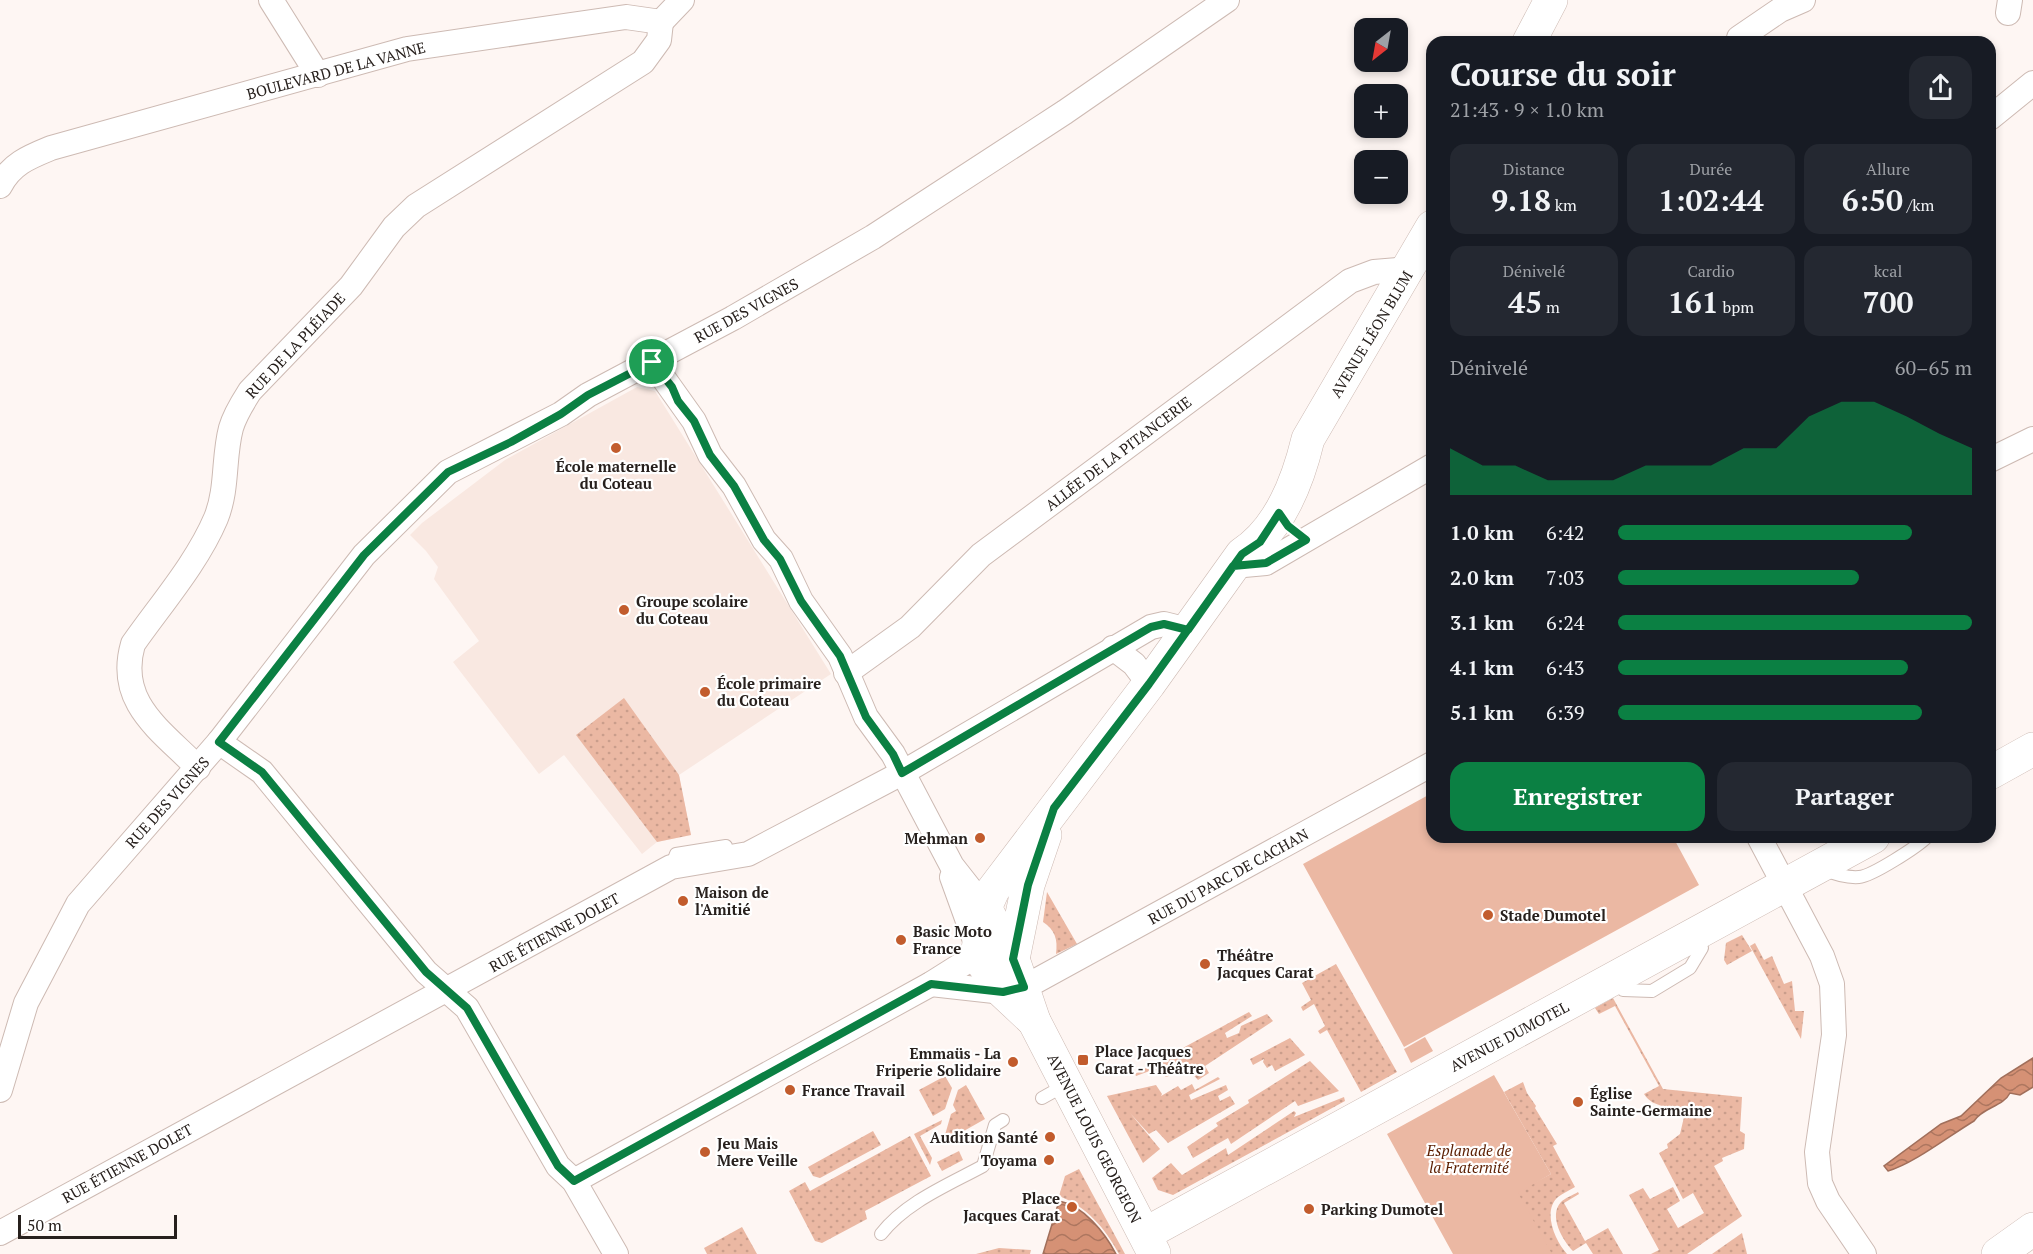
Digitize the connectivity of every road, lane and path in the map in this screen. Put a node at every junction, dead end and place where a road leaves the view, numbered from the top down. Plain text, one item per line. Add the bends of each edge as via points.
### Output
1 (271, 0) edge
2 (682, 0) edge
3 (1227, 0) edge
4 (1551, 0) edge
5 (1803, 0) edge
6 (661, 22) junction
7 (1532, 36) edge
8 (1742, 36) edge
9 (318, 75) junction
10 (2033, 83) edge
11 (1996, 113) edge
12 (0, 186) edge
13 (1426, 238) edge
14 (1410, 269) junction
15 (652, 362) junction
16 (1308, 439) junction
17 (2033, 439) edge
18 (1996, 457) edge
19 (1426, 470) edge
20 (1279, 513) junction
21 (1306, 540) junction
22 (1238, 560) junction
23 (1188, 630) junction
24 (1113, 648) junction
25 (846, 673) junction
26 (1149, 684) junction
27 (219, 742) junction
28 (2033, 749) edge
29 (1426, 767) edge
30 (198, 768) junction
31 (1996, 769) edge
32 (902, 773) junction
33 (1054, 808) junction
34 (1762, 843) edge
35 (1862, 843) edge
36 (1920, 843) edge
37 (952, 866) junction
38 (1819, 867) junction
39 (1004, 875) junction
40 (1785, 886) junction
41 (985, 908) junction
42 (1695, 935) junction
43 (977, 950) junction
44 (1014, 979) junction
45 (931, 984) junction
46 (448, 990) junction
47 (1623, 990) dead end
48 (0, 1090) edge
49 (1003, 1120) dead end
50 (574, 1181) junction
51 (2033, 1229) edge
52 (0, 1233) edge
53 (881, 1234) dead end
54 (1150, 1244) edge
55 (616, 1254) edge
56 (1864, 1254) edge
57 (1998, 1254) edge

1 - 9 street
2 - 6 street
3 - 15 street, RUE DES VIGNES via 877,243
4 - 7 main road
5 - 8 street via 1780,10
6 - 9 street, BOULEVARD DE LA VANNE via 626,17 407,49
6 - 30 street, RUE DE LA PLÉIADE via 659,40 643,62 409,213 394,227 351,286 241,404 231,428 225,489 215,518 200,548 133,644 129,659 127,678 133,696 145,714
9 - 12 street, BOULEVARD DE LA VANNE via 51,148 21,161
10 - 11 street
13 - 14 main road, AVENUE LÉON BLUM
14 - 16 main road, AVENUE LÉON BLUM
14 - 25 street, ALLÉE DE LA PITANCERIE via 1374,272 1350,281 981,555 910,627
15 - 25 street, AVENUE LOUIS GEORGEON via 694,421 710,455 780,559 797,594 840,656
15 - 27 street, RUE DES VIGNES via 511,442 448,472 364,555
16 - 20 main road, AVENUE LÉON BLUM via 1303,460
16 - 22 main road, AVENUE LÉON BLUM via 1290,453 1247,523
17 - 18 street
19 - 21 street
20 - 21 street
20 - 22 main road, AVENUE LÉON BLUM via 1260,542
21 - 22 street via 1266,563
22 - 23 main road, AVENUE LÉON BLUM
23 - 24 street, RUE ÉTIENNE DOLET via 1164,624 1151,627
23 - 26 main road, AVENUE LÉON BLUM
24 - 26 street via 1134,664
24 - 32 street, RUE ÉTIENNE DOLET
25 - 32 street, AVENUE LOUIS GEORGEON via 866,717
26 - 33 main road, AVENUE LÉON BLUM
27 - 30 street, RUE DES VIGNES
27 - 46 street via 262,772 426,972
28 - 31 main road
29 - 44 street, RUE DU PARC DE CACHAN
30 - 48 street, RUE DES VIGNES via 78,904 26,1003
32 - 37 street, AVENUE LOUIS GEORGEON
32 - 46 street, RUE ÉTIENNE DOLET via 748,854 671,867
33 - 39 main road, AVENUE LÉON BLUM
33 - 44 main road, AVENUE LÉON BLUM via 1028,885
34 - 40 street
35 - 38 main road, AVENUE DUMOTEL
36 - 38 lane via 1861,878 1836,875
37 - 39 street
37 - 41 street, AVENUE LOUIS GEORGEON
37 - 43 street, AVENUE LOUIS GEORGEON via 953,883
38 - 40 main road, AVENUE DUMOTEL
39 - 41 main road, AVENUE LÉON BLUM
40 - 42 main road, AVENUE DUMOTEL
40 - 56 street via 1822,956 1832,984 1834,1035 1817,1152 1820,1183
41 - 43 main road
41 - 44 main road
42 - 47 lane via 1702,948 1690,968 1652,991
42 - 54 main road, AVENUE DUMOTEL
43 - 44 main road, AVENUE LOUIS GEORGEON
43 - 45 street
44 - 45 street
44 - 54 main road, AVENUE LOUIS GEORGEON via 1034,1021 1054,1091
45 - 50 street
46 - 50 street via 467,1008 558,1166
46 - 52 street, RUE ÉTIENNE DOLET
49 - 53 lane via 995,1125 983,1166 900,1214
50 - 55 street
51 - 57 main road

